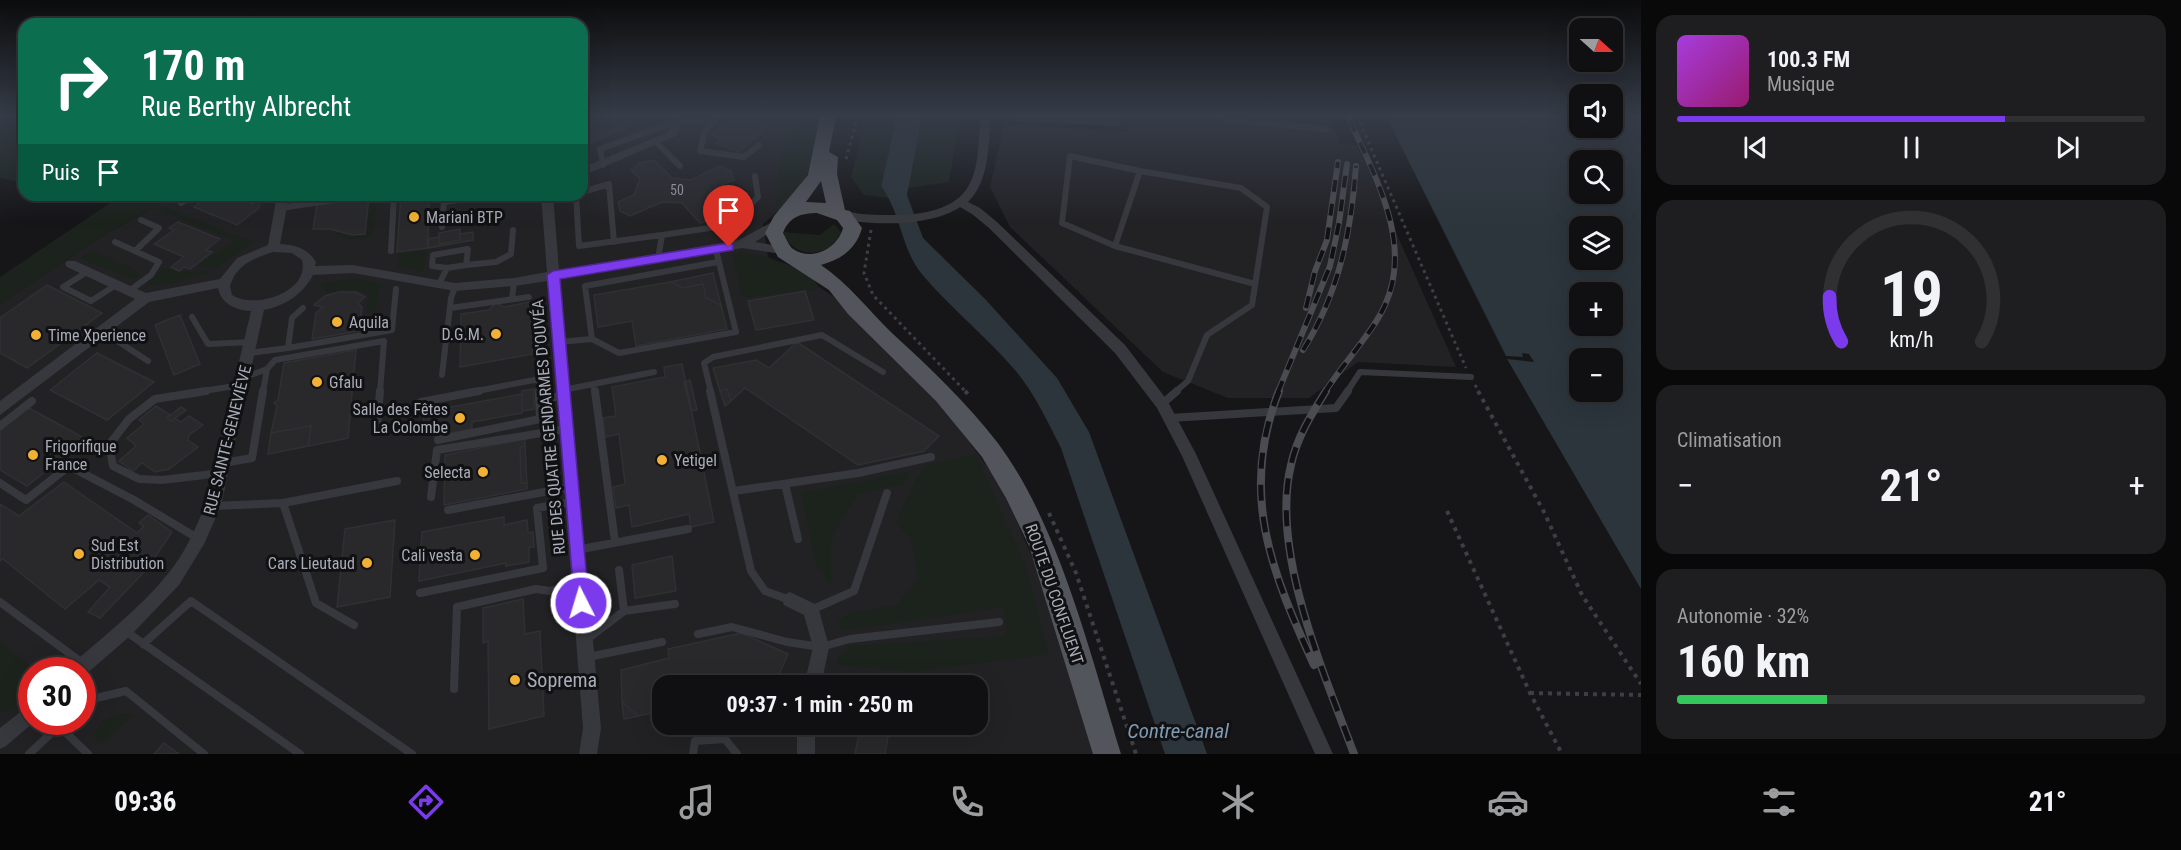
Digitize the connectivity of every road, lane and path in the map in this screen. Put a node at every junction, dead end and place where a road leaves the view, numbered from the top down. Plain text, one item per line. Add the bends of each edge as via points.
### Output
1 (599, 151) edge
2 (631, 151) edge
3 (665, 151) edge
4 (701, 151) edge
5 (752, 151) edge
6 (827, 151) joint
7 (848, 151) edge
8 (981, 151) edge
9 (1372, 151) edge
10 (680, 166) dead end
11 (844, 167) dead end
12 (592, 168) edge
13 (1140, 171) junction
14 (755, 176) dead end
15 (588, 190) edge
16 (184, 201) edge
17 (282, 201) edge
18 (328, 201) edge
19 (394, 201) edge
20 (444, 201) edge
21 (547, 201) edge
22 (576, 201) edge
23 (181, 203) dead end
24 (960, 203) junction
25 (280, 208) junction
26 (840, 214) junction
27 (782, 218) junction
28 (141, 220) dead end
29 (888, 220) junction
30 (442, 227) dead end
31 (513, 230) dead end
32 (662, 235) junction
33 (115, 242) dead end
34 (614, 242) junction
35 (742, 244) junction
36 (846, 246) junction
37 (1115, 246) junction
38 (273, 248) junction
39 (135, 251) junction
40 (391, 251) dead end
41 (790, 254) junction
42 (717, 256) junction
43 (658, 259) junction
44 (71, 264) dead end
45 (466, 265) junction
46 (447, 268) junction
47 (310, 271) junction
48 (87, 272) junction
49 (553, 275) junction
50 (514, 282) junction
51 (223, 283) junction
52 (439, 284) junction
53 (1255, 284) junction
54 (116, 285) junction
55 (836, 285) junction
56 (455, 287) junction
57 (396, 289) dead end
58 (129, 291) junction
59 (529, 297) dead end
60 (145, 298) junction
61 (512, 300) junction
62 (259, 305) junction
63 (303, 308) dead end
64 (450, 308) junction
65 (192, 317) dead end
66 (102, 331) junction
67 (592, 339) junction
68 (559, 342) junction
69 (250, 347) junction
70 (288, 348) junction
71 (148, 361) dead end
72 (267, 369) junction
73 (654, 372) dead end
74 (883, 372) dead end
75 (442, 375) dead end
76 (1471, 377) junction
77 (242, 382) junction
78 (594, 384) junction
79 (563, 393) junction
80 (539, 399) junction
81 (32, 401) dead end
82 (421, 402) dead end
83 (1162, 404) junction
84 (0, 409) edge
85 (1169, 418) junction
86 (0, 426) edge
87 (377, 427) dead end
88 (566, 429) junction
89 (438, 440) dead end
90 (931, 457) dead end
91 (222, 468) junction
92 (397, 481) dead end
93 (0, 483) edge
94 (785, 484) junction
95 (734, 491) junction
96 (887, 493) dead end
97 (572, 495) junction
98 (431, 497) dead end
99 (283, 503) junction
100 (213, 506) junction
101 (448, 510) dead end
102 (1447, 511) dead end
103 (688, 529) dead end
104 (199, 539) junction
105 (798, 539) dead end
106 (615, 542) junction
107 (576, 550) junction
108 (619, 570) dead end
109 (579, 584) junction
110 (420, 593) dead end
111 (790, 600) joint
112 (0, 602) edge
113 (675, 604) dead end
114 (811, 610) junction
115 (624, 611) junction
116 (999, 622) dead end
117 (354, 625) dead end
118 (124, 630) junction
119 (698, 634) dead end
120 (662, 642) dead end
121 (143, 644) junction
122 (821, 646) junction
123 (585, 650) junction
124 (68, 657) edge
125 (93, 657) edge
126 (814, 675) edge
127 (1641, 684) edge
128 (454, 689) dead end
129 (1530, 693) junction
130 (1641, 695) edge
131 (96, 698) edge
132 (18, 724) edge
133 (47, 735) edge
134 (70, 735) edge
135 (806, 735) edge
136 (0, 740) edge
137 (29, 754) edge
138 (88, 754) edge
139 (204, 754) edge
140 (300, 754) edge
141 (412, 754) edge
142 (588, 754) edge
143 (693, 754) edge
144 (737, 754) edge
145 (806, 754) edge
146 (1107, 754) edge
147 (1324, 754) edge
148 (1562, 754) edge

1 - 12 lane
2 - 12 street
3 - 10 lane
4 - 5 lane via 744,157
6 - 26 main road via 828,174
6 - 27 main road via 816,176
7 - 11 path
8 - 24 street via 976,183
9 - 76 path
13 - 37 lane
13 - 37 lane via 1070,156 1062,223
13 - 53 lane via 1241,188 1267,207
14 - 32 lane via 759,196 730,225
15 - 34 lane via 609,184
16 - 23 lane
17 - 25 street
18 - 25 lane
19 - 40 lane
20 - 30 lane
21 - 49 street, RUE DES QUATRE GENDARMES D'OUVÉA
22 - 34 lane via 579,246
24 - 29 street via 941,211
24 - 83 street via 993,225 1120,349
25 - 38 street
26 - 27 main road via 818,207
26 - 29 street
26 - 36 main road via 852,231
27 - 35 street
27 - 41 main road via 774,233 776,242
28 - 39 lane via 159,228
29 - 36 street
31 - 45 lane via 511,254 496,262
32 - 34 lane
32 - 43 lane
33 - 39 lane
35 - 41 street
35 - 42 street
36 - 41 main road via 820,260
36 - 55 main road
37 - 53 lane
38 - 47 street via 306,255
38 - 51 street via 246,257
39 - 58 lane via 159,262 151,274
41 - 55 main road, ROUTE DU CONFLUENT
42 - 43 street
42 - 67 lane via 585,286
42 - 67 lane via 736,332 619,353
43 - 49 street
44 - 48 street
45 - 46 lane
45 - 46 lane via 468,249 433,255 432,266
46 - 52 lane
47 - 52 street via 353,269
47 - 62 street via 286,297
48 - 54 street
48 - 54 lane via 63,287 92,301
49 - 50 street
49 - 68 street, RUE DES QUATRE GENDARMES D'OUVÉA
50 - 56 street
50 - 61 lane
51 - 60 street
51 - 62 street via 223,291 235,303
52 - 56 street
53 - 83 lane via 1252,305 1207,335 1188,381
54 - 58 street
55 - 146 main road, ROUTE DU CONFLUENT via 855,309 944,395 990,450 1015,492 1041,546
56 - 64 lane
57 - 70 lane via 392,330
58 - 60 street
59 - 61 lane
60 - 66 street
61 - 64 lane
62 - 69 street, RUE SAINTE-GENEVIÈVE
63 - 70 lane via 292,318
64 - 75 lane
65 - 69 lane via 208,344
66 - 71 lane
66 - 84 street
67 - 68 lane
68 - 79 street, RUE DES QUATRE GENDARMES D'OUVÉA
69 - 70 lane
69 - 77 street, RUE SAINTE-GENEVIÈVE
72 - 77 lane
72 - 87 lane via 275,360 384,342
72 - 91 lane via 252,458
73 - 78 lane
74 - 95 lane via 822,335 713,357 704,363
76 - 85 lane via 1360,372 1336,408
76 - 127 path via 1544,512 1582,595
77 - 91 street, RUE SAINTE-GENEVIÈVE
77 - 91 lane via 155,399 129,419 109,445 113,466 139,479 162,480
78 - 79 lane
78 - 106 lane
79 - 80 lane
79 - 88 street, RUE DES QUATRE GENDARMES D'OUVÉA
80 - 82 lane via 539,379
80 - 89 lane via 540,419
81 - 86 lane
83 - 85 street
85 - 147 street via 1189,454
88 - 97 street, RUE DES QUATRE GENDARMES D'OUVÉA
88 - 98 lane via 438,450
90 - 94 lane
91 - 100 street, RUE SAINTE-GENEVIÈVE
92 - 99 lane
93 - 104 lane via 26,500 69,466
94 - 95 lane
94 - 105 lane
95 - 111 lane via 751,571 765,591
96 - 114 lane via 854,591
97 - 101 lane
97 - 107 street, RUE DES QUATRE GENDARMES D'OUVÉA
97 - 110 lane via 537,508 543,568
99 - 100 lane
99 - 117 lane via 316,603
100 - 104 street, RUE SAINTE-GENEVIÈVE
102 - 129 path
103 - 106 lane
104 - 118 street, RUE SAINTE-GENEVIÈVE via 173,580
106 - 107 lane
107 - 109 street, RUE DES QUATRE GENDARMES D'OUVÉA
108 - 115 lane
109 - 123 street, RUE DES QUATRE GENDARMES D'OUVÉA
109 - 128 lane via 550,591 536,589 457,607
111 - 114 street
112 - 124 lane
113 - 115 lane
114 - 122 street
115 - 123 lane
116 - 122 lane via 850,639
118 - 121 lane
118 - 125 street, RUE SAINTE-GENEVIÈVE
119 - 122 lane via 732,627 787,642
120 - 123 lane
121 - 140 lane
121 - 141 lane via 191,601
122 - 126 street
123 - 142 street, RUE DES QUATRE GENDARMES D'OUVÉA via 592,728
129 - 130 path
129 - 148 path
131 - 139 lane via 126,691
132 - 136 street
133 - 137 lane
134 - 138 lane
135 - 145 street
143 - 144 lane via 695,741 725,739

